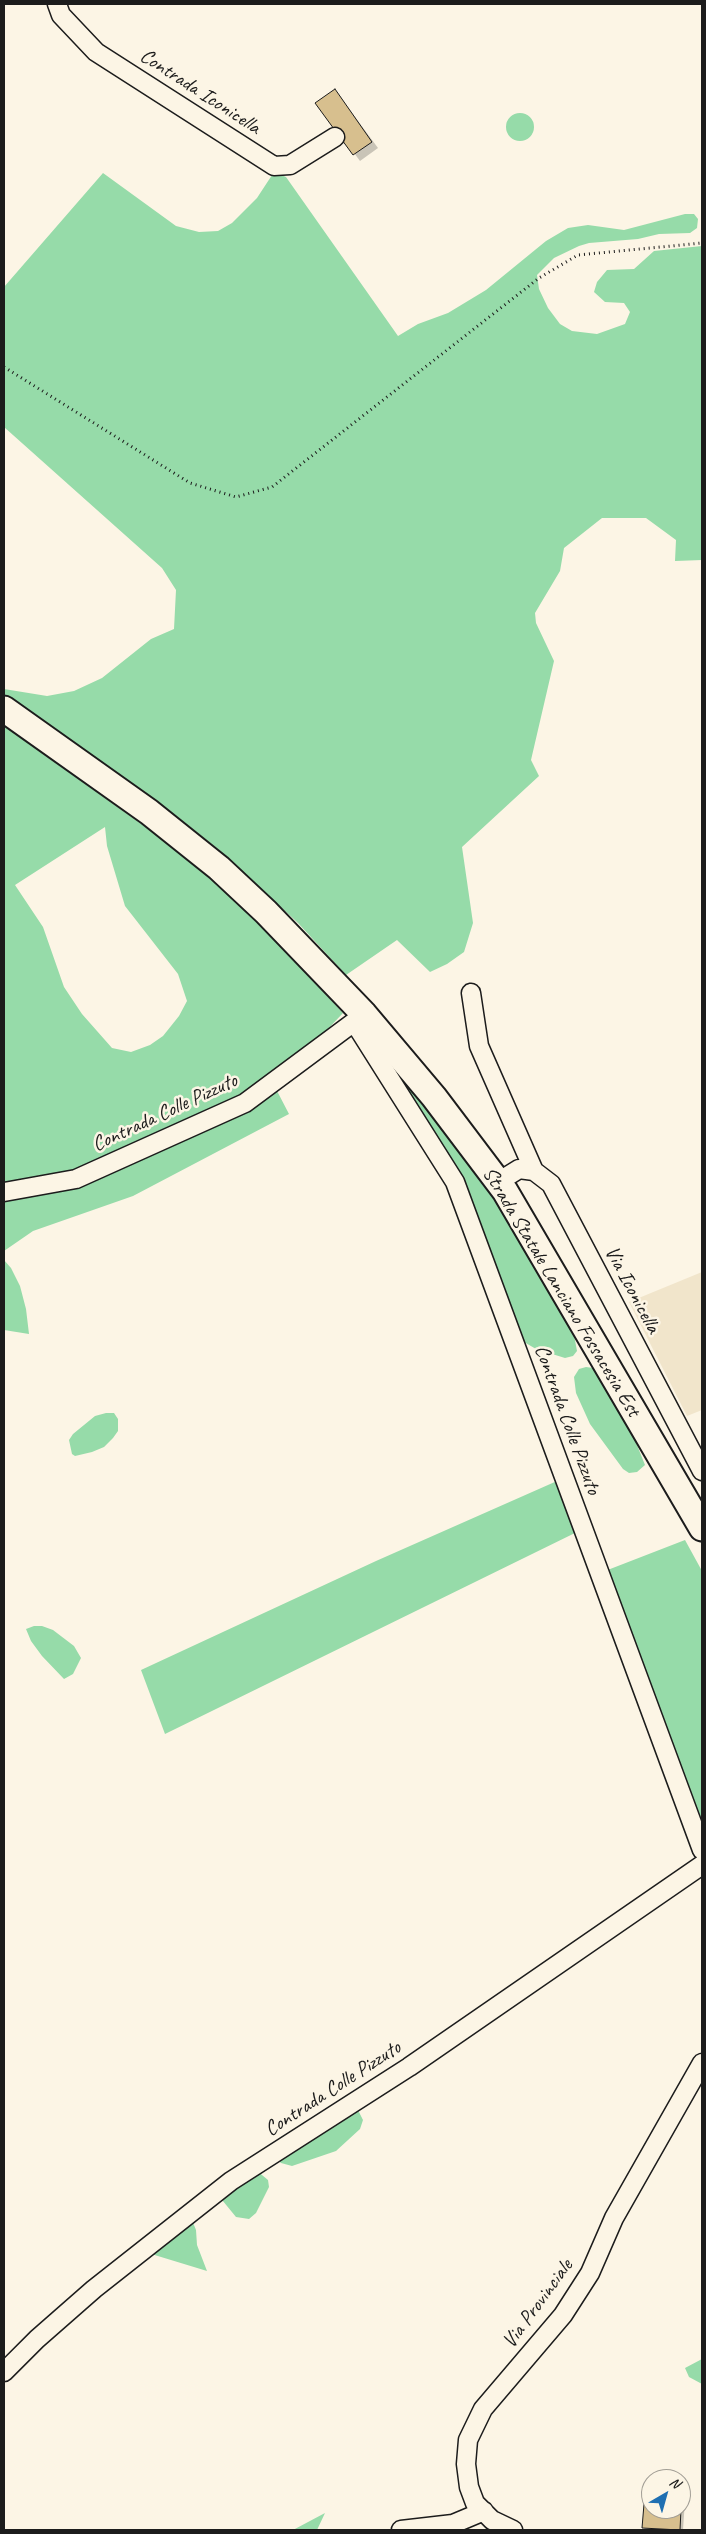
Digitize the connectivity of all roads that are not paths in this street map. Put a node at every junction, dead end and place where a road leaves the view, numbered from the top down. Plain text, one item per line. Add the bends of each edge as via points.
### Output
1 (57, 4) edge
2 (335, 137) dead end
3 (4, 709) edge
4 (471, 993) dead end
5 (359, 1018) junction
6 (534, 1171) junction
7 (498, 1182) junction
8 (4, 1192) edge
9 (702, 1471) edge
10 (702, 1528) edge
11 (702, 1850) edge
12 (702, 1864) edge
13 (702, 2063) edge
14 (4, 2372) edge
15 (484, 2511) junction
16 (400, 2530) edge
17 (513, 2530) edge

1 - 2 street, Contrada Iconicella via 61,15 96,52 274,166 290,166
3 - 5 main road, Strada Statale Lanciano Fossacesia Est via 183,838 243,889 303,948
4 - 6 street via 479,1046
5 - 7 main road, Strada Statale Lanciano Fossacesia Est via 434,1097
5 - 8 street, Contrada Colle Pizzuto via 245,1103 76,1179
5 - 11 street, Contrada Colle Pizzuto via 455,1182
6 - 7 street via 519,1169
6 - 9 street, Via Iconicella via 551,1184
7 - 10 main road, Strada Statale Lanciano Fossacesia Est
12 - 14 street, Contrada Colle Pizzuto via 409,2067 231,2181 94,2289
13 - 15 street, Via Provinciale via 614,2218 590,2273 563,2315 483,2409 468,2440 466,2464 468,2487 475,2503
15 - 16 street via 452,2524
15 - 17 street, Via Provinciale via 492,2520

